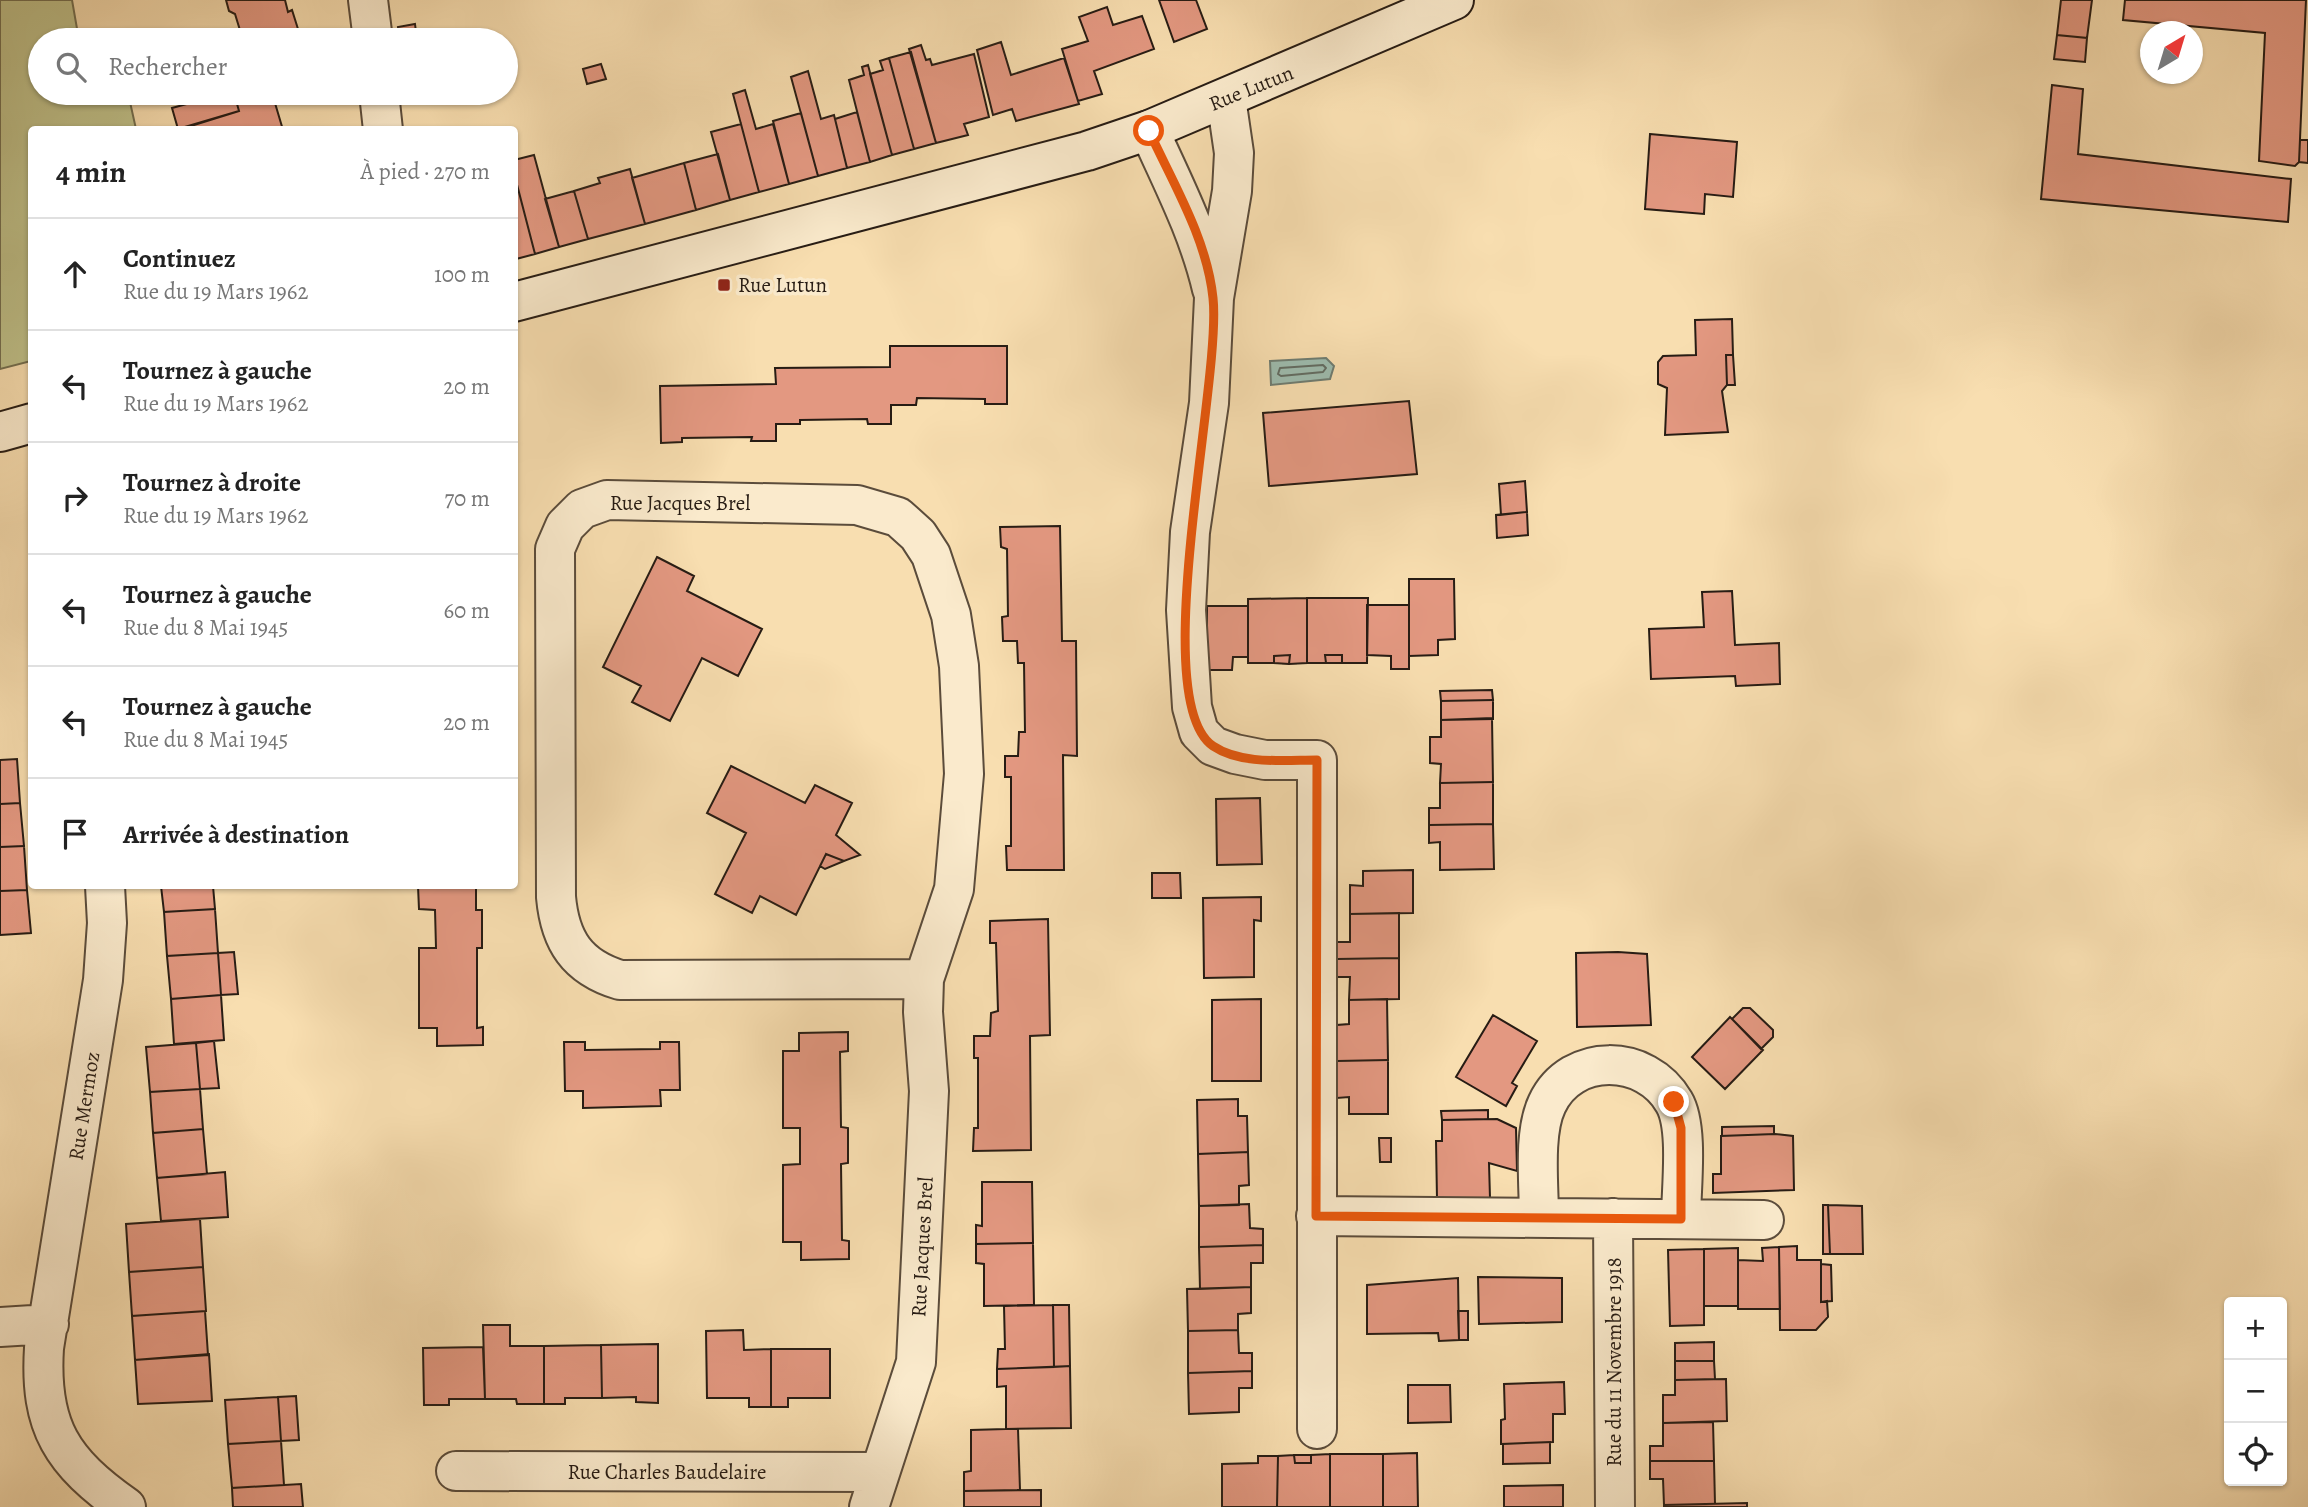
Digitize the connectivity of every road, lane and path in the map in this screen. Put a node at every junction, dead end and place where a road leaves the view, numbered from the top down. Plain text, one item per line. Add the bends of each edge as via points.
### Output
1 (368, 0) edge
2 (1454, 0) edge
3 (372, 28) edge
4 (1227, 98) junction
5 (380, 105) edge
6 (383, 126) edge
7 (1149, 131) junction
8 (1213, 298) junction
9 (518, 301) edge
10 (28, 425) edge
11 (0, 432) edge
12 (105, 889) edge
13 (924, 979) junction
14 (1316, 1216) junction
15 (1539, 1217) junction
16 (1613, 1218) junction
17 (1681, 1219) junction
18 (1764, 1220) dead end
19 (48, 1324) junction
20 (0, 1327) edge
21 (1317, 1429) dead end
22 (456, 1471) dead end
23 (874, 1490) edge
24 (126, 1507) edge
25 (1615, 1507) edge

1 - 3 street
2 - 4 street, Rue Lutun
4 - 7 street, Rue Lutun
4 - 8 street via 1233,178
5 - 6 street
7 - 8 street via 1204,254
7 - 9 street, Rue Lutun via 1027,169
8 - 14 street via 1209,403 1190,532 1188,675 1199,732 1213,746 1265,760 1317,760
10 - 11 street
12 - 19 street, Rue Mermoz via 103,980
13 - 13 street, Rue Jacques Brel via 954,889 964,774 959,666 951,615 931,555 918,535 898,517 856,505 607,500 582,509 565,526 555,549 556,897 558,919 578,957 597,973 620,980
13 - 23 street, Rue Jacques Brel via 929,1091 916,1362
14 - 15 street
14 - 21 street
15 - 16 street
15 - 17 street via 1540,1132 1546,1105 1562,1082 1581,1070 1604,1064 1628,1065 1654,1080 1674,1102 1681,1128
16 - 17 street
16 - 25 street, Rue du 11 Novembre 1918
17 - 18 street
19 - 20 street
19 - 24 street, Rue Mermoz via 43,1388 52,1426 74,1462
22 - 23 street, Rue Charles Baudelaire

